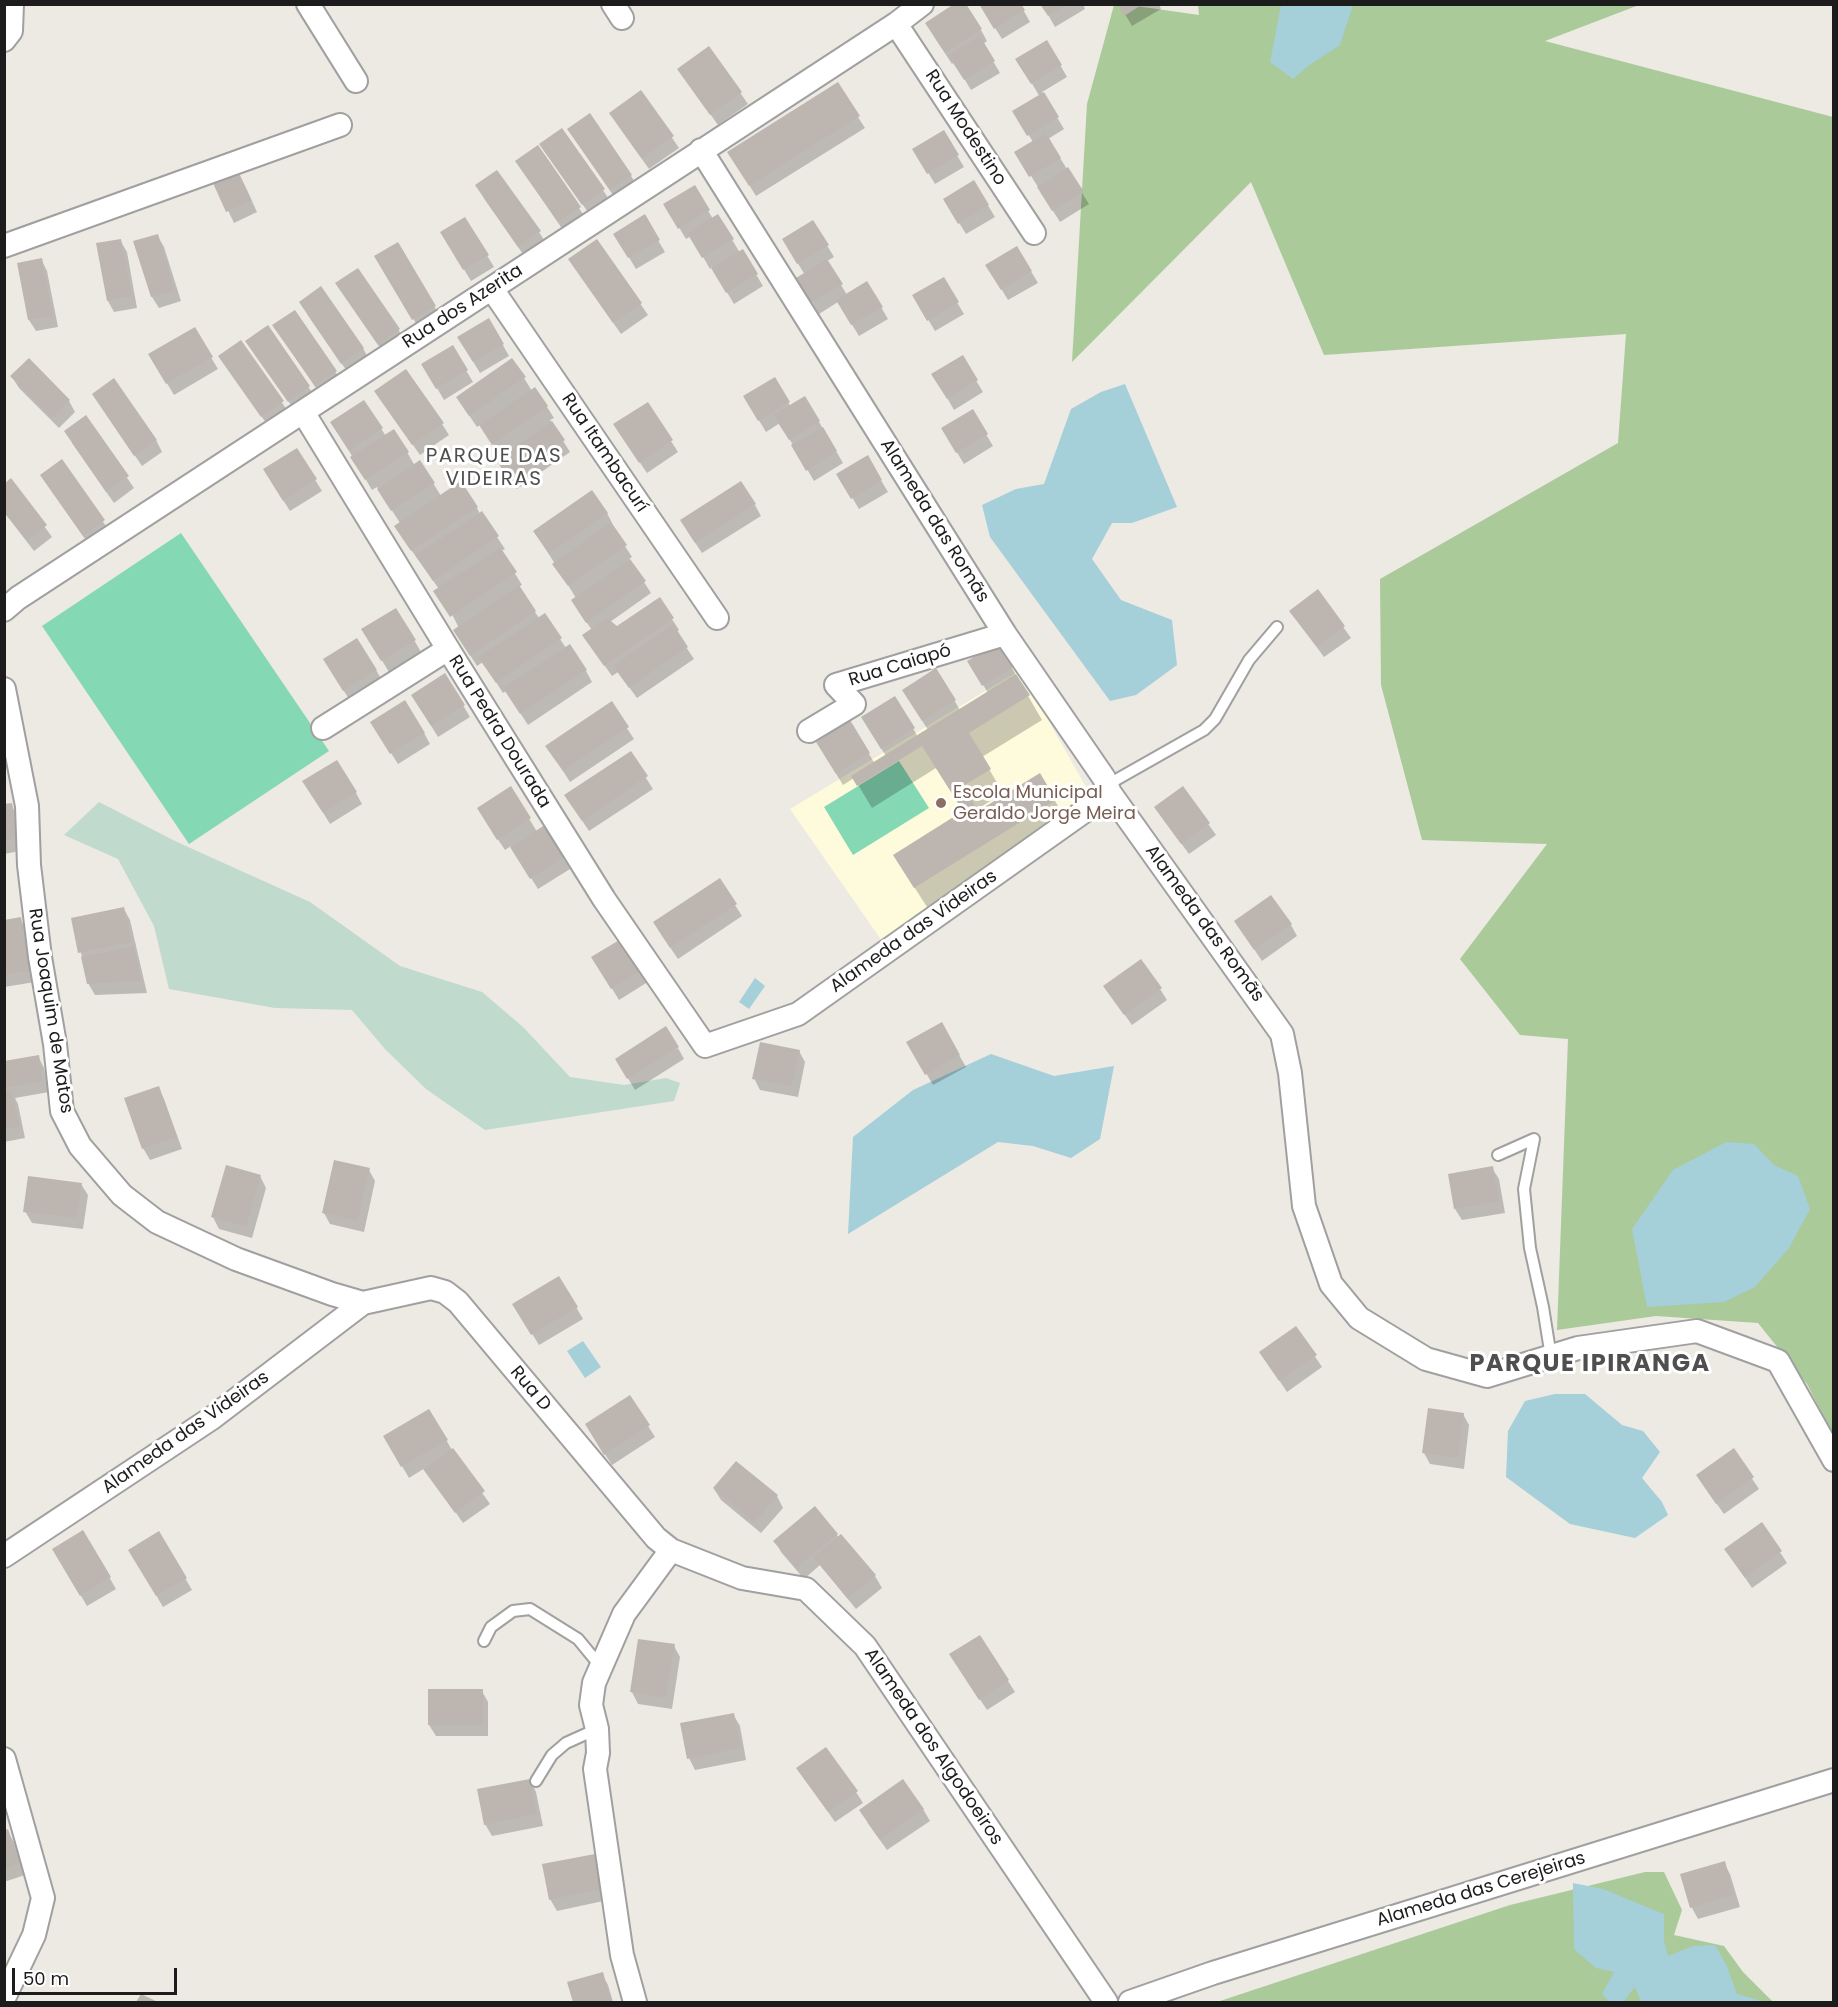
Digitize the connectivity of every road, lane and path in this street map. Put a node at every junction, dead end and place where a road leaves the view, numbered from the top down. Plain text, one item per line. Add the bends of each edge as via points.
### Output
1 (12, 4) edge
2 (308, 4) edge
3 (922, 4) edge
4 (896, 24) junction
5 (4, 40) edge
6 (356, 81) dead end
7 (340, 125) dead end
8 (701, 150) junction
9 (1034, 233) dead end
10 (4, 246) edge
11 (492, 289) junction
12 (303, 412) junction
13 (4, 610) edge
14 (717, 618) dead end
15 (1277, 627) dead end
16 (1005, 634) junction
17 (447, 649) junction
18 (4, 689) edge
19 (323, 728) dead end
20 (809, 731) dead end
21 (1108, 789) junction
22 (705, 1046) joint
23 (1498, 1155) dead end
24 (363, 1303) junction
25 (1551, 1357) junction
26 (1833, 1460) edge
27 (671, 1550) junction
28 (4, 1556) edge
29 (484, 1641) dead end
30 (601, 1667) junction
31 (597, 1729) junction
32 (4, 1759) edge
33 (1833, 1780) edge
34 (536, 1781) dead end
35 (4, 1998) edge
36 (635, 2002) edge
37 (1106, 2002) edge
38 (1130, 2002) edge

1 - 5 street via 11,31
2 - 6 street
3 - 4 street, Rua dos Azerita
4 - 8 street, Rua dos Azerita
4 - 9 street, Rua Modestino
7 - 10 street
8 - 11 street, Rua dos Azerita
8 - 16 street, Alameda das Romãs
11 - 12 street, Rua dos Azerita
11 - 14 street, Rua Itambacurí
12 - 13 street, Rua dos Azerita
12 - 17 street, Rua Pedra Dourada
15 - 21 lane via 1249,660 1215,719 1204,730
16 - 20 street, Rua Caiapó via 836,685 854,704
16 - 21 street, Alameda das Romãs
17 - 19 street
17 - 22 street, Rua Pedra Dourada via 604,898
18 - 24 street, Rua Joaquim de Matos via 27,806 29,865 56,1044 62,1112 80,1146 122,1195 157,1222 237,1259
21 - 22 street, Alameda das Videiras via 798,1014
21 - 25 street, Alameda das Romãs via 1282,1034 1304,1206 1330,1284 1359,1318 1426,1359 1487,1376
23 - 25 lane via 1534,1139 1524,1189 1530,1248
24 - 27 street, Rua D via 431,1288 458,1302 656,1538
24 - 28 street, Alameda das Videiras via 212,1418
25 - 26 street, Alameda das Romãs via 1578,1348 1697,1331 1778,1361
27 - 30 street via 624,1614
27 - 37 street, Alameda dos Algodoeiros via 741,1578 806,1590 865,1646
29 - 30 lane via 491,1627 513,1611 530,1609 578,1639
30 - 31 street via 591,1705
31 - 34 lane via 566,1743 552,1755
31 - 36 street via 595,1768 622,1954
32 - 35 street via 43,1898 34,1935
33 - 38 street, Alameda das Cerejeiras

